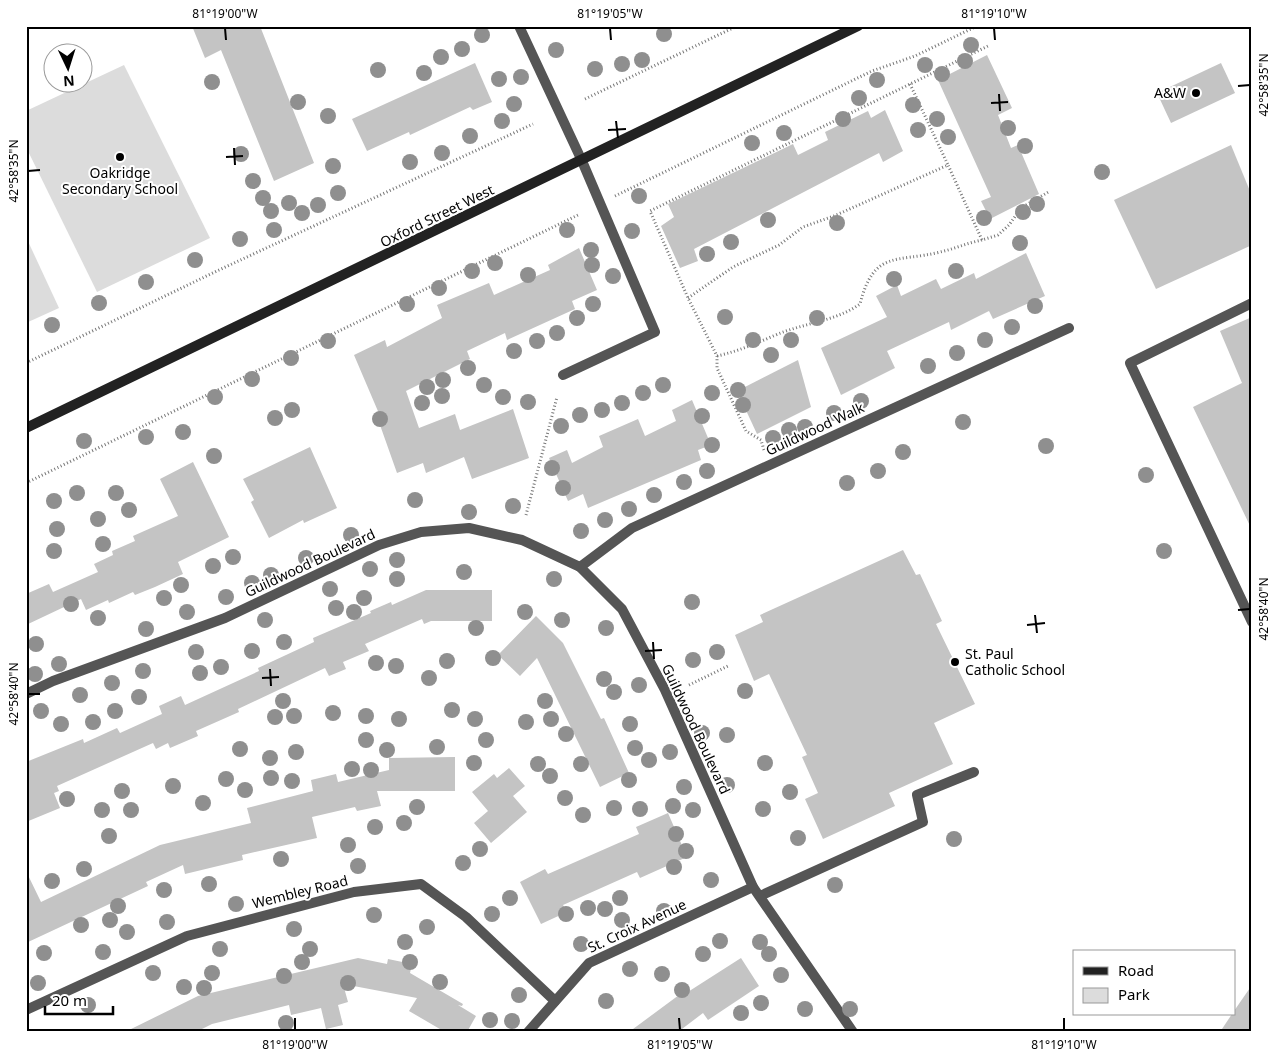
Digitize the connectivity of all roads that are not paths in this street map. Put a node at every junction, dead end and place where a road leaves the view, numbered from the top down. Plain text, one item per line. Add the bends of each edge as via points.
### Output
1 (519, 26) edge
2 (858, 26) edge
3 (582, 161) junction
4 (1252, 303) edge
5 (1069, 328) dead end
6 (563, 375) dead end
7 (26, 428) edge
8 (580, 567) junction
9 (1252, 622) edge
10 (26, 694) edge
11 (974, 772) dead end
12 (753, 887) junction
13 (760, 896) junction
14 (554, 1001) junction
15 (26, 1010) edge
16 (528, 1032) edge
17 (853, 1032) edge

1 - 3 street
2 - 3 main road, Oxford Street West
3 - 6 street via 655,332
3 - 7 main road, Oxford Street West
4 - 9 street via 1130,362
5 - 8 street, Guildwood Walk via 632,528
8 - 10 street, Guildwood Boulevard via 522,540 469,528 421,532 380,546 225,618
8 - 12 street, Guildwood Boulevard via 622,609 665,690
11 - 13 street via 917,795 923,822
12 - 13 street, Guildwood Boulevard
12 - 14 street, St. Croix Avenue via 589,963
13 - 17 street, Guildwood Boulevard
14 - 15 street, Wembley Road via 466,917 421,884 354,892 187,936
14 - 16 street, St. Croix Avenue

